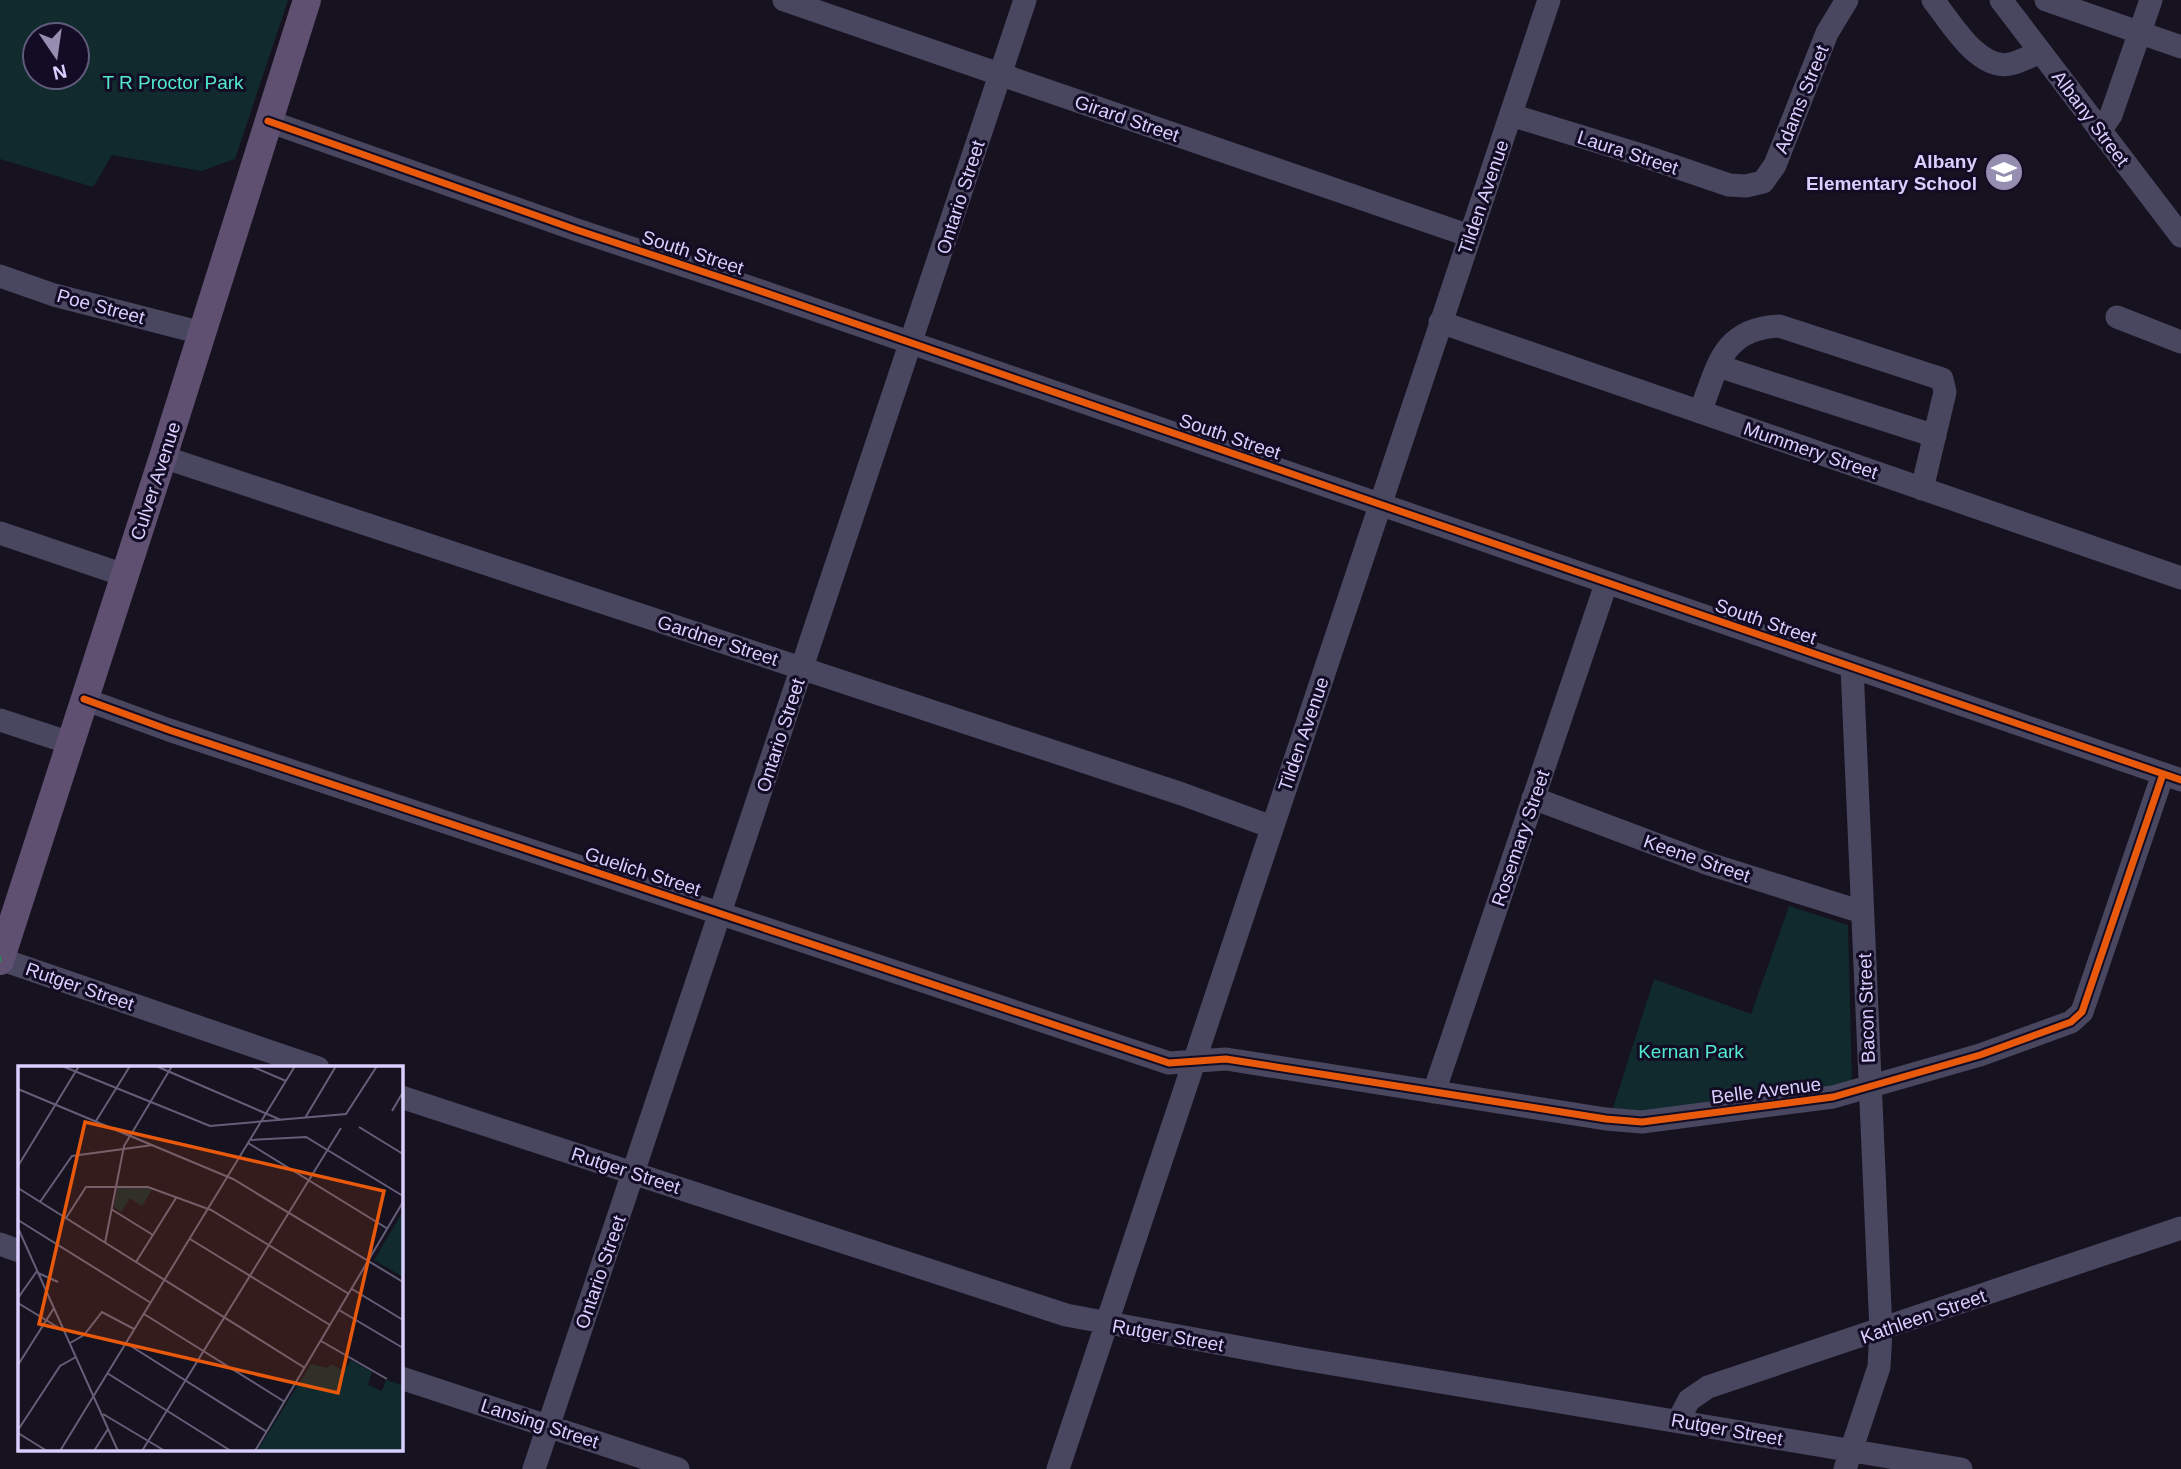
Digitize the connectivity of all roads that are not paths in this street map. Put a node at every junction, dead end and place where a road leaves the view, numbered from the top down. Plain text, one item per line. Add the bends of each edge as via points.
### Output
1 (307, 0) edge
2 (785, 0) edge
3 (1025, 0) edge
4 (1847, 0) edge
5 (1933, 0) edge
6 (2001, 0) edge
7 (2046, 0) edge
8 (2151, 0) edge
9 (1547, 1) edge
10 (2140, 33) junction
11 (2181, 47) edge
12 (2040, 52) junction
13 (1000, 75) junction
14 (1511, 115) junction
15 (268, 121) junction
16 (2100, 131) junction
17 (1746, 186) joint
18 (1470, 236) junction
19 (2181, 236) edge
20 (0, 276) edge
21 (2118, 317) dead end
22 (1440, 322) junction
23 (202, 333) junction
24 (2181, 342) edge
25 (911, 344) junction
26 (1718, 366) junction
27 (1700, 412) junction
28 (1935, 436) junction
29 (163, 457) junction
30 (1922, 489) junction
31 (1380, 504) junction
32 (0, 533) edge
33 (124, 575) junction
34 (2181, 578) edge
35 (1606, 584) junction
36 (802, 667) junction
37 (1852, 667) junction
38 (84, 699) junction
39 (0, 720) edge
40 (70, 743) junction
41 (2172, 777) edge
42 (1533, 798) junction
43 (1272, 827) junction
44 (1862, 912) junction
45 (721, 913) junction
46 (0, 959) edge
47 (1193, 1062) junction
48 (312, 1066) edge
49 (1870, 1088) junction
50 (1434, 1092) junction
51 (402, 1097) edge
52 (634, 1172) junction
53 (2181, 1228) edge
54 (0, 1244) edge
55 (18, 1251) edge
56 (1108, 1324) junction
57 (1881, 1331) junction
58 (402, 1378) edge
59 (1678, 1421) junction
60 (549, 1425) junction
61 (1848, 1460) edge
62 (534, 1469) edge
63 (678, 1469) edge
64 (1058, 1469) edge
65 (1961, 1469) edge

1 - 15 main road, Culver Avenue
2 - 13 street, Girard Street
3 - 13 street, Ontario Street
4 - 17 street, Adams Street via 1826,33 1775,164 1763,182
5 - 12 street via 1973,51 1990,62 2008,65
6 - 12 street, Albany Street
7 - 10 street
8 - 10 street
9 - 14 street, Tilden Avenue
10 - 11 street
10 - 16 street via 2111,115
12 - 16 street, Albany Street
13 - 18 street, Girard Street
13 - 25 street, Ontario Street
14 - 17 street, Laura Street via 1729,186
14 - 18 street, Tilden Avenue
15 - 23 main road, Culver Avenue
15 - 25 street, South Street
16 - 19 street, Albany Street
18 - 22 street, Tilden Avenue
20 - 23 street, Poe Street via 54,295
21 - 24 street
22 - 27 street, Mummery Street
22 - 31 street, Tilden Avenue
23 - 29 main road, Culver Avenue
25 - 31 street, South Street
25 - 36 street, Ontario Street
26 - 27 street
26 - 28 street
26 - 28 street via 1724,351 1742,335 1779,326 1942,379 1945,392
27 - 30 street, Mummery Street
28 - 30 street
29 - 33 main road, Culver Avenue
29 - 36 street, Gardner Street
30 - 34 street, Mummery Street
31 - 35 street, South Street
31 - 43 street, Tilden Avenue
32 - 33 street
33 - 38 main road, Culver Avenue
35 - 37 street, South Street
35 - 42 street, Rosemary Street
36 - 43 street, Gardner Street
36 - 45 street, Ontario Street
37 - 41 street, South Street
37 - 44 street, Bacon Street
38 - 40 main road, Culver Avenue
38 - 45 street, Guelich Street
39 - 40 street
40 - 46 main road, Culver Avenue
41 - 49 street, Belle Avenue via 2082,1012 2071,1022 1980,1055
42 - 44 street, Keene Street via 1706,863
42 - 50 street, Rosemary Street
43 - 47 street, Tilden Avenue
44 - 49 street, Bacon Street
45 - 47 street, Guelich Street via 1169,1063
45 - 52 street, Ontario Street
46 - 48 street, Rutger Street
47 - 50 street, Belle Avenue via 1226,1059
47 - 56 street, Tilden Avenue
49 - 50 street, Belle Avenue via 1642,1122
49 - 57 street, Bacon Street
51 - 52 street, Rutger Street
52 - 56 street, Rutger Street via 1052,1311
52 - 60 street, Ontario Street
53 - 57 street, Kathleen Street
54 - 55 street
56 - 59 street, Rutger Street
56 - 64 street, Tilden Avenue
57 - 59 street, Kathleen Street via 1708,1387 1689,1400
57 - 61 street, Bacon Street via 1879,1367
58 - 60 street, Lansing Street
59 - 61 street, Rutger Street
60 - 62 street, Ontario Street
60 - 63 street, Lansing Street
61 - 65 street, Rutger Street

